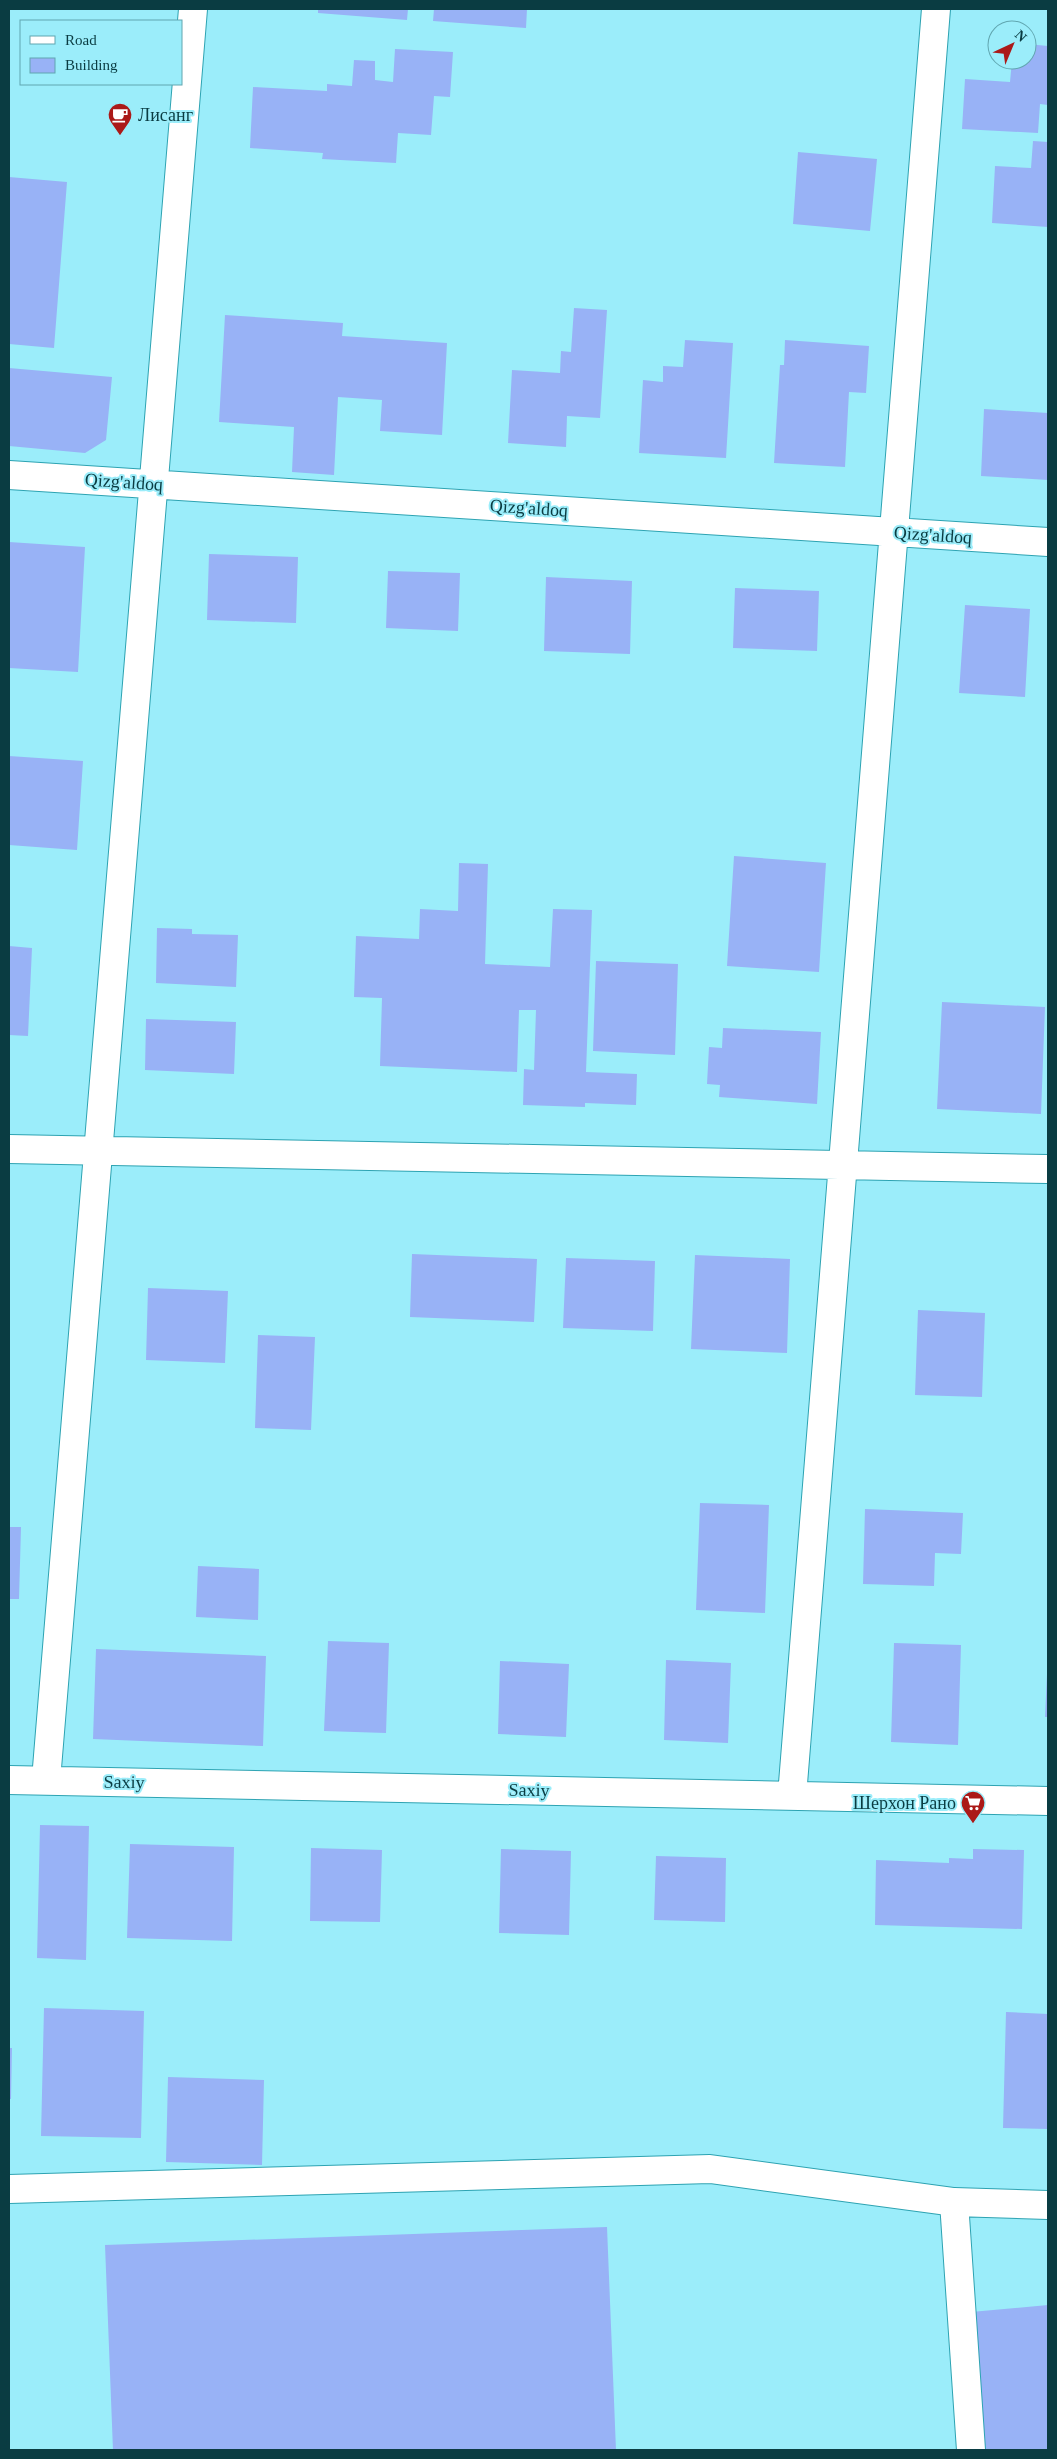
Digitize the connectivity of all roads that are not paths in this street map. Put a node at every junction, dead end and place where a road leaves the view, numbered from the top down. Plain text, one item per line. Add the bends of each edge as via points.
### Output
1 (192, 9) edge
2 (936, 9) edge
3 (9, 475) edge
4 (153, 484) junction
5 (894, 532) junction
6 (1048, 542) edge
7 (9, 1149) edge
8 (98, 1150) junction
9 (842, 1165) junction
10 (1048, 1169) edge
11 (9, 1780) edge
12 (46, 1780) junction
13 (792, 1796) junction
14 (1048, 1801) edge
15 (9, 2189) edge
16 (954, 2202) junction
17 (1048, 2205) edge
18 (971, 2450) edge

1 - 4 street
2 - 5 street
3 - 4 street, Qizg'aldoq
4 - 5 street, Qizg'aldoq
4 - 8 street
5 - 6 street, Qizg'aldoq
5 - 9 street
7 - 8 street
8 - 9 street
8 - 12 street
9 - 10 street
9 - 13 street
11 - 12 street, Saxiy
12 - 13 street, Saxiy
13 - 14 street, Saxiy
15 - 16 street via 710,2169
16 - 17 street
16 - 18 street

